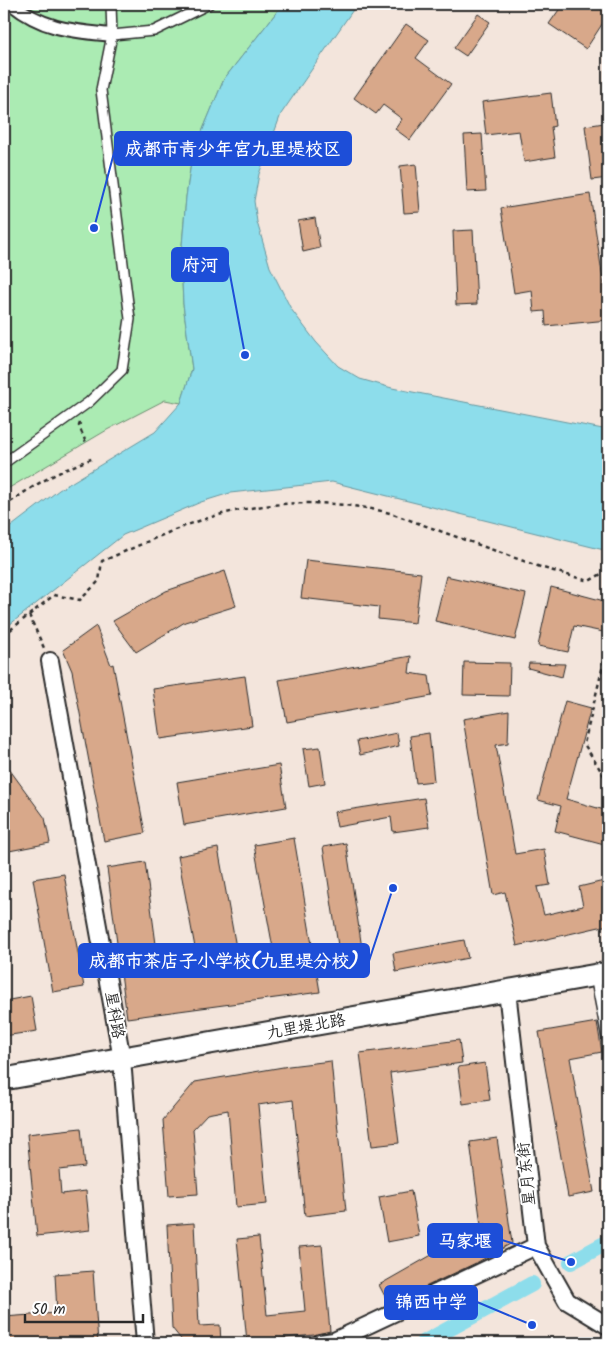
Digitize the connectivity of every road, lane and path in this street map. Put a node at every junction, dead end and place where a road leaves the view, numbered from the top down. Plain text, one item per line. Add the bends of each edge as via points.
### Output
1 (12, 4) edge
2 (111, 4) edge
3 (208, 4) edge
4 (112, 35) junction
5 (89, 402) junction
6 (87, 445) dead end
7 (94, 458) dead end
8 (4, 463) edge
9 (4, 507) edge
10 (608, 570) edge
11 (29, 615) junction
12 (4, 636) edge
13 (608, 645) edge
14 (50, 660) joint
15 (608, 782) edge
16 (602, 974) edge
17 (507, 991) junction
18 (608, 1043) edge
19 (122, 1059) junction
20 (4, 1078) edge
21 (536, 1246) junction
22 (608, 1326) edge
23 (145, 1343) edge
24 (320, 1343) edge

1 - 4 street via 27,17 58,29
2 - 4 lane
3 - 4 lane via 154,31
4 - 5 lane via 101,90 130,319 122,370
5 - 6 path via 79,426
5 - 8 lane
7 - 9 path via 62,470 24,491
10 - 11 path via 589,581 543,568 390,513 336,502 300,503 240,509 140,544 102,561 99,581 80,600 54,595
11 - 12 path
11 - 14 path
13 - 15 path via 584,744
14 - 19 street, 星科路
16 - 17 street, 九里堤北路
16 - 18 lane
17 - 19 street, 九里堤北路
17 - 21 street, 星月东街
19 - 20 street, 九里堤北路
19 - 23 street, 星科路
21 - 22 street, 星月东街 via 567,1301
21 - 24 street via 334,1342

